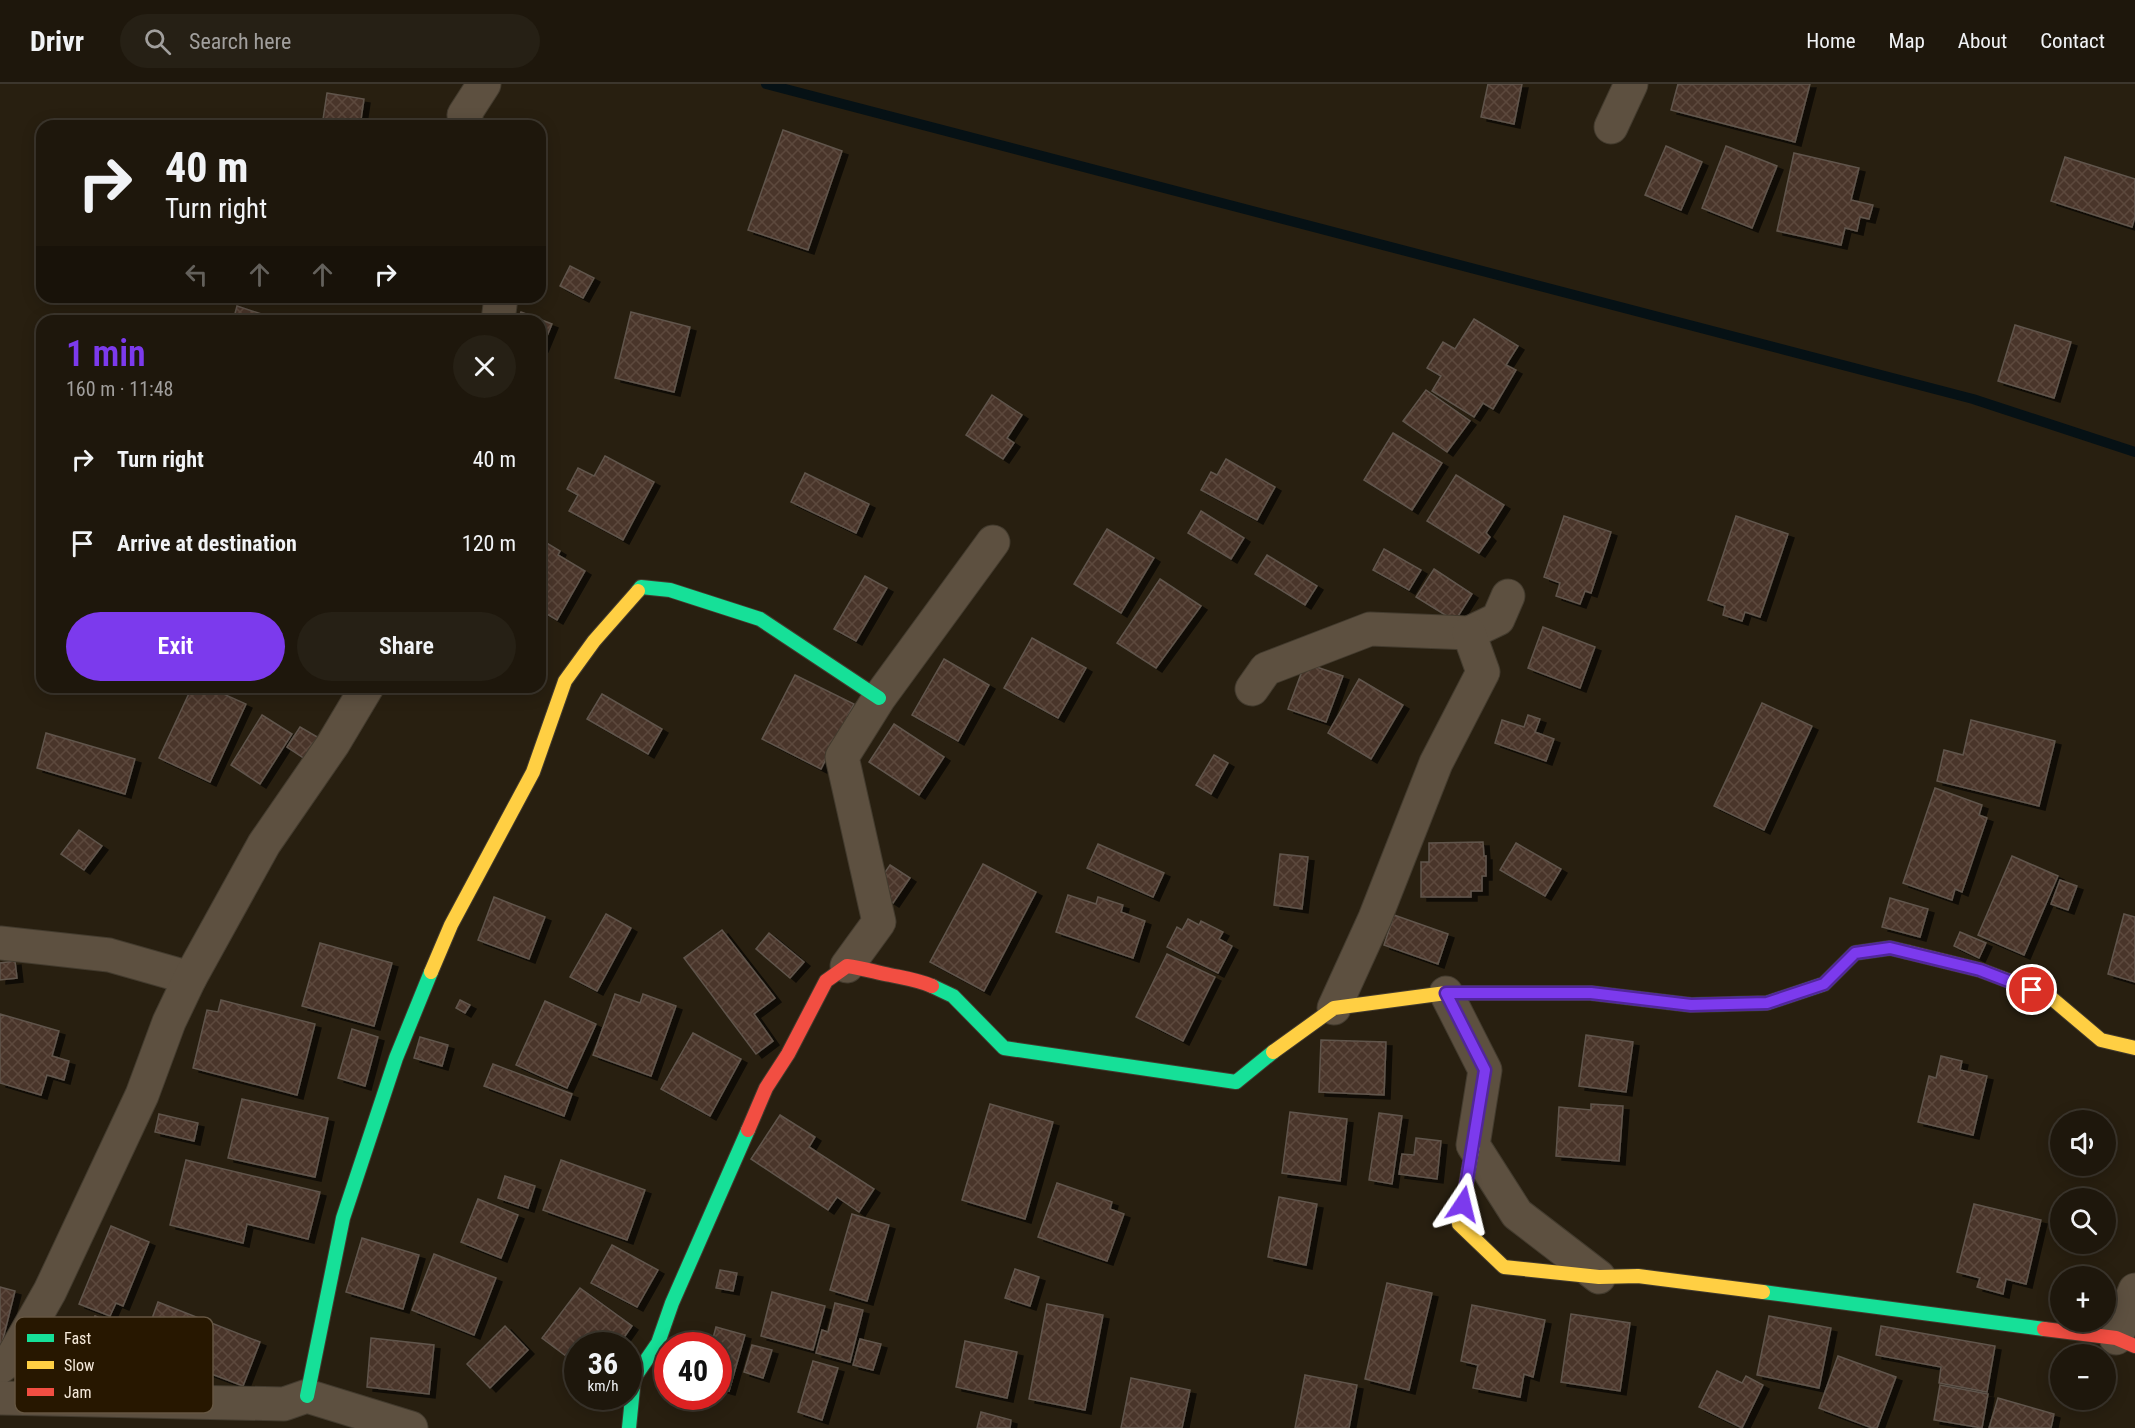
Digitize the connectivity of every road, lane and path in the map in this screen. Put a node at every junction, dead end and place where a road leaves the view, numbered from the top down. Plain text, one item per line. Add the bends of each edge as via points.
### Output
1 (484, 84) edge
2 (1631, 84) edge
3 (466, 120) edge
4 (1611, 127) dead end
5 (993, 542) dead end
6 (1508, 596) dead end
7 (1469, 633) junction
8 (1252, 689) dead end
9 (363, 693) edge
10 (879, 698) junction
11 (0, 944) edge
12 (847, 966) junction
13 (190, 978) junction
14 (1446, 993) junction
15 (1334, 1008) junction
16 (2135, 1048) edge
17 (1473, 1145) junction
18 (1599, 1277) junction
19 (2135, 1290) edge
20 (35, 1317) edge
21 (2126, 1342) edge
22 (15, 1353) edge
23 (0, 1367) edge
24 (307, 1396) junction
25 (0, 1398) edge
26 (15, 1398) edge
27 (213, 1402) edge
28 (411, 1428) edge
29 (629, 1428) edge

1 - 3 street via 464,115
2 - 4 street
5 - 10 street
6 - 7 street via 1498,619
7 - 8 street via 1370,629 1266,669
7 - 15 street via 1483,672 1436,763 1375,918
9 - 13 street via 264,844
10 - 12 street via 842,757 879,922
10 - 24 street via 760,619 670,590 641,587 594,641 565,681 533,772 451,925 396,1058 343,1218
11 - 13 street via 109,955
12 - 15 street via 918,980 942,990 953,996 1004,1048 1236,1082
12 - 29 street via 826,981 766,1088 658,1343 634,1378
13 - 20 street via 142,1095
14 - 15 street
14 - 16 street via 1591,993 1691,1005 1767,1003 1824,984 1855,953 1890,948 1980,970 2049,996 2101,1040
14 - 17 street via 1485,1070
17 - 18 street via 1517,1214
17 - 18 street via 1460,1224 1504,1267
18 - 21 street via 1638,1276
19 - 21 street
22 - 23 street
24 - 27 street via 284,1404
24 - 28 street
25 - 26 street

